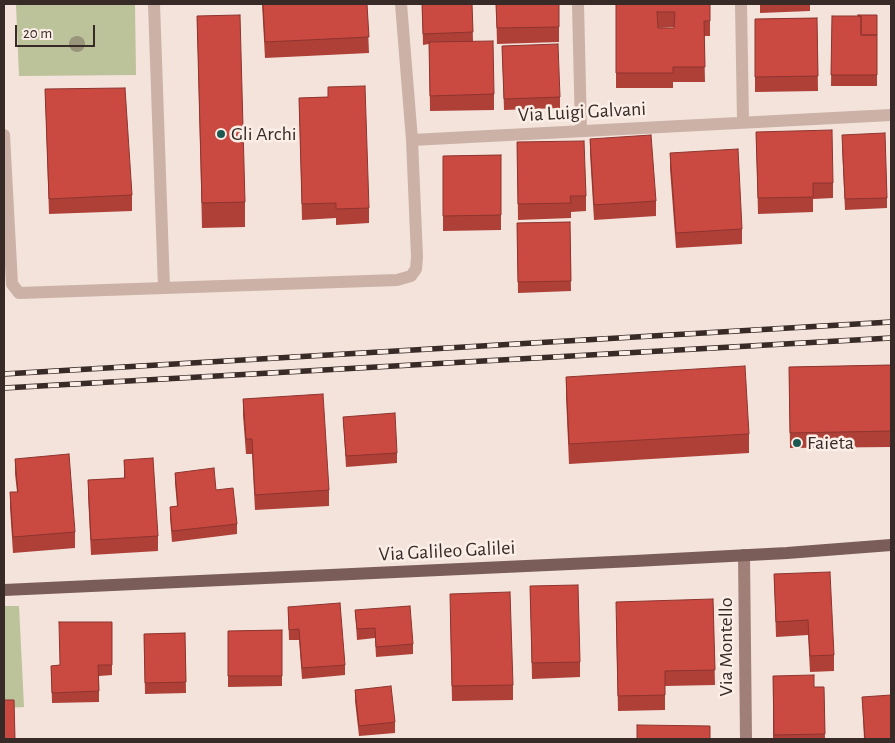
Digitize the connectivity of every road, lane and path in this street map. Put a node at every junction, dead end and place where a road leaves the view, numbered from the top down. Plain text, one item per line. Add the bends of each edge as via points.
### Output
1 (154, 4) edge
2 (401, 4) edge
3 (578, 4) edge
4 (740, 4) edge
5 (891, 115) edge
6 (743, 121) junction
7 (581, 130) junction
8 (4, 134) edge
9 (412, 140) junction
10 (164, 288) junction
11 (891, 545) edge
12 (744, 555) junction
13 (4, 590) edge
14 (746, 739) edge

1 - 10 street
2 - 9 street
3 - 7 street
4 - 6 street
5 - 6 street, Via Luigi Galvani
6 - 7 street, Via Luigi Galvani
7 - 9 street, Via Luigi Galvani
8 - 10 street via 12,284 19,293
9 - 10 street via 417,257 416,269 411,276 397,280
11 - 12 main road, Via Galileo Galilei
12 - 13 main road, Via Galileo Galilei
12 - 14 main road, Via Montello

